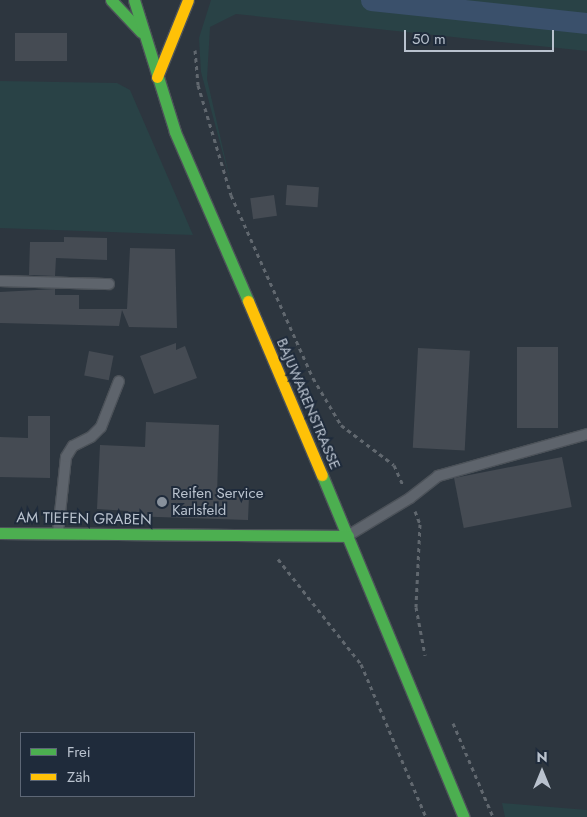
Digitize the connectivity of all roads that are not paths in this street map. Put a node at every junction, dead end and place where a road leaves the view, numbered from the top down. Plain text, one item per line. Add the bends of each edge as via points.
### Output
1 (111, 0) edge
2 (134, 0) edge
3 (188, 0) edge
4 (144, 34) junction
5 (157, 77) junction
6 (0, 280) edge
7 (109, 284) dead end
8 (119, 381) dead end
9 (587, 434) edge
10 (0, 533) edge
11 (58, 534) junction
12 (348, 536) junction
13 (464, 817) edge

1 - 4 main road
2 - 4 main road, BAJUWARENSTRASSE
3 - 5 main road
4 - 5 main road, BAJUWARENSTRASSE
5 - 12 main road, BAJUWARENSTRASSE via 175,132
6 - 7 lane
8 - 11 lane via 101,427 91,437 73,446 66,457
9 - 12 lane via 438,476 410,498
10 - 11 main road, AM TIEFEN GRABEN
11 - 12 main road, AM TIEFEN GRABEN
12 - 13 main road, BAJUWARENSTRASSE

